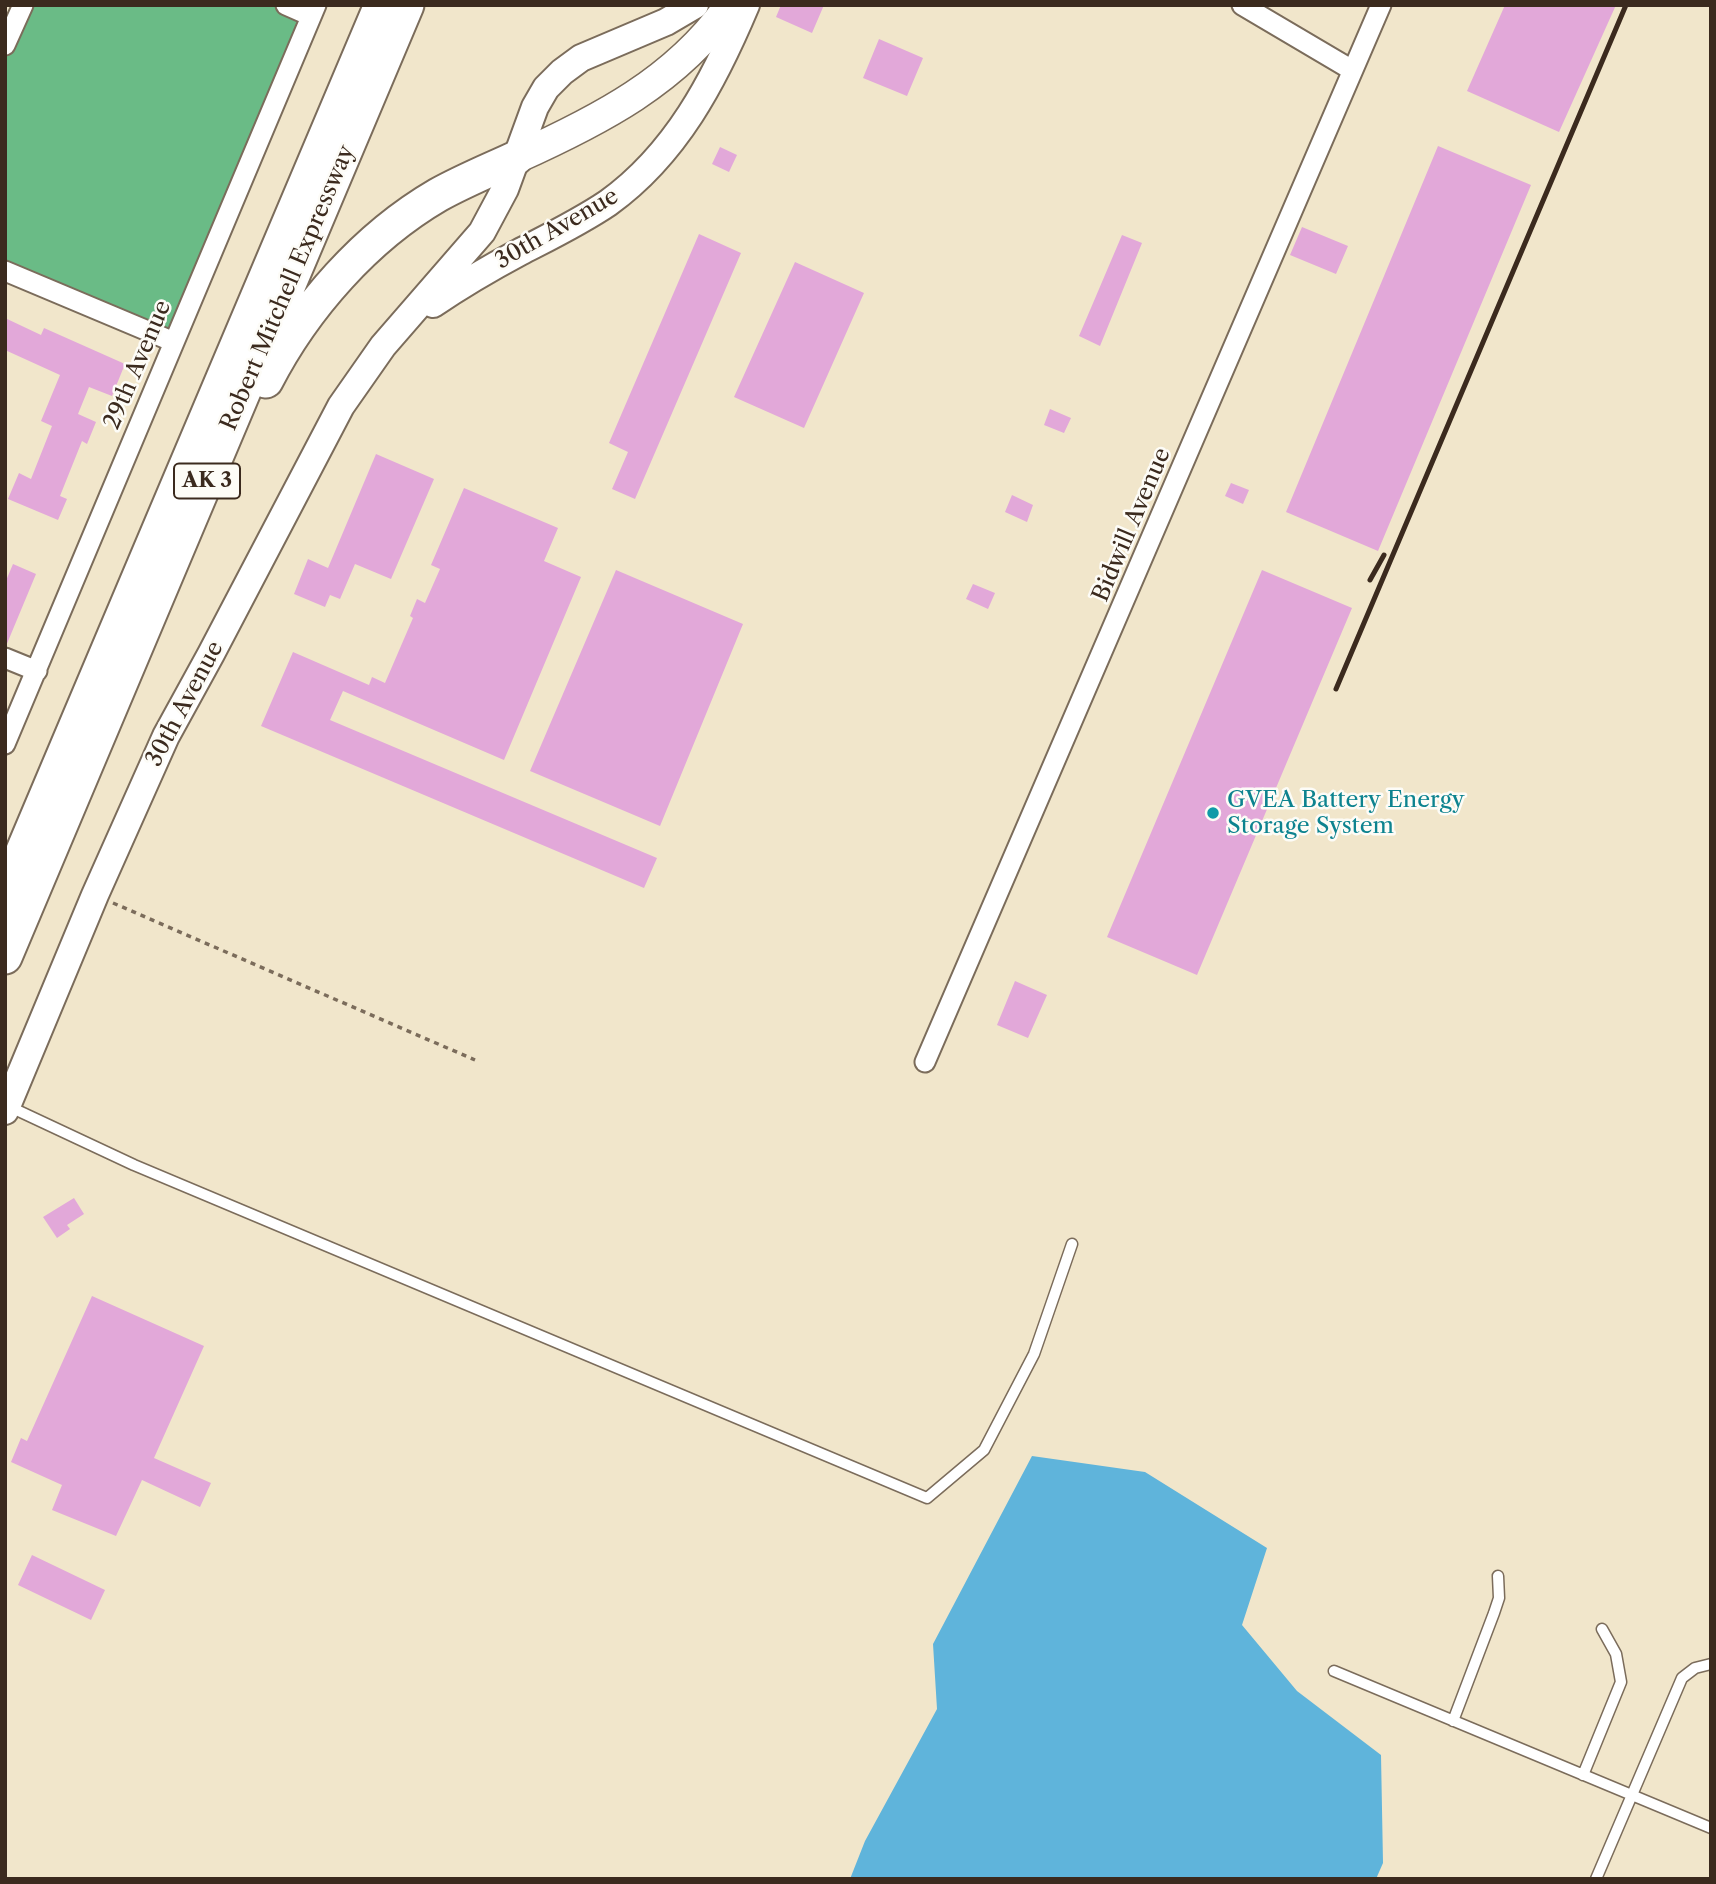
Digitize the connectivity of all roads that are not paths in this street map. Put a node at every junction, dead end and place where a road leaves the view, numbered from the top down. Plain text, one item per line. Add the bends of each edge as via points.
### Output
1 (23, 5) edge
2 (286, 5) edge
3 (379, 5) edge
4 (407, 5) edge
5 (695, 5) edge
6 (730, 5) edge
7 (746, 5) edge
8 (1242, 5) edge
9 (1381, 5) edge
10 (313, 10) edge
11 (6, 41) edge
12 (1352, 70) junction
13 (516, 158) junction
14 (5, 271) edge
15 (408, 320) junction
16 (174, 342) junction
17 (148, 622) junction
18 (5, 658) edge
19 (37, 671) junction
20 (5, 744) edge
21 (5, 892) edge
22 (5, 957) edge
23 (925, 1062) dead end
24 (6, 1108) edge
25 (1072, 1244) dead end
26 (1498, 1576) dead end
27 (1602, 1629) dead end
28 (1711, 1664) edge
29 (1334, 1671) dead end
30 (1453, 1721) junction
31 (1583, 1775) junction
32 (1632, 1796) junction
33 (1711, 1828) edge
34 (1596, 1879) edge

1 - 11 street
2 - 10 street
3 - 21 highway, Robert Mitchell Expressway / AK 3
4 - 17 highway, Robert Mitchell Expressway / AK 3
5 - 13 main road, 30th Avenue via 581,58 562,72 535,107
6 - 13 main road via 694,50 655,82 598,119
7 - 15 main road, 30th Avenue via 702,97 649,168 584,218 479,274
8 - 12 street
9 - 12 street, Bidwill Avenue
10 - 16 street, 29th Avenue
12 - 23 street, Bidwill Avenue
13 - 15 main road, 30th Avenue via 482,232
13 - 17 highway via 439,195 397,223 326,292 269,376
14 - 16 street
15 - 24 main road, 30th Avenue via 341,406 166,736
16 - 19 street, 29th Avenue
17 - 22 highway, Robert Mitchell Expressway / AK 3
18 - 19 street
19 - 20 street, 29th Avenue
24 - 25 lane via 927,1498 984,1450 1034,1354
26 - 30 lane via 1499,1598
27 - 31 lane via 1616,1654 1621,1682
28 - 32 lane via 1682,1678
29 - 30 lane
30 - 31 lane
31 - 32 lane
32 - 33 lane
32 - 34 lane

